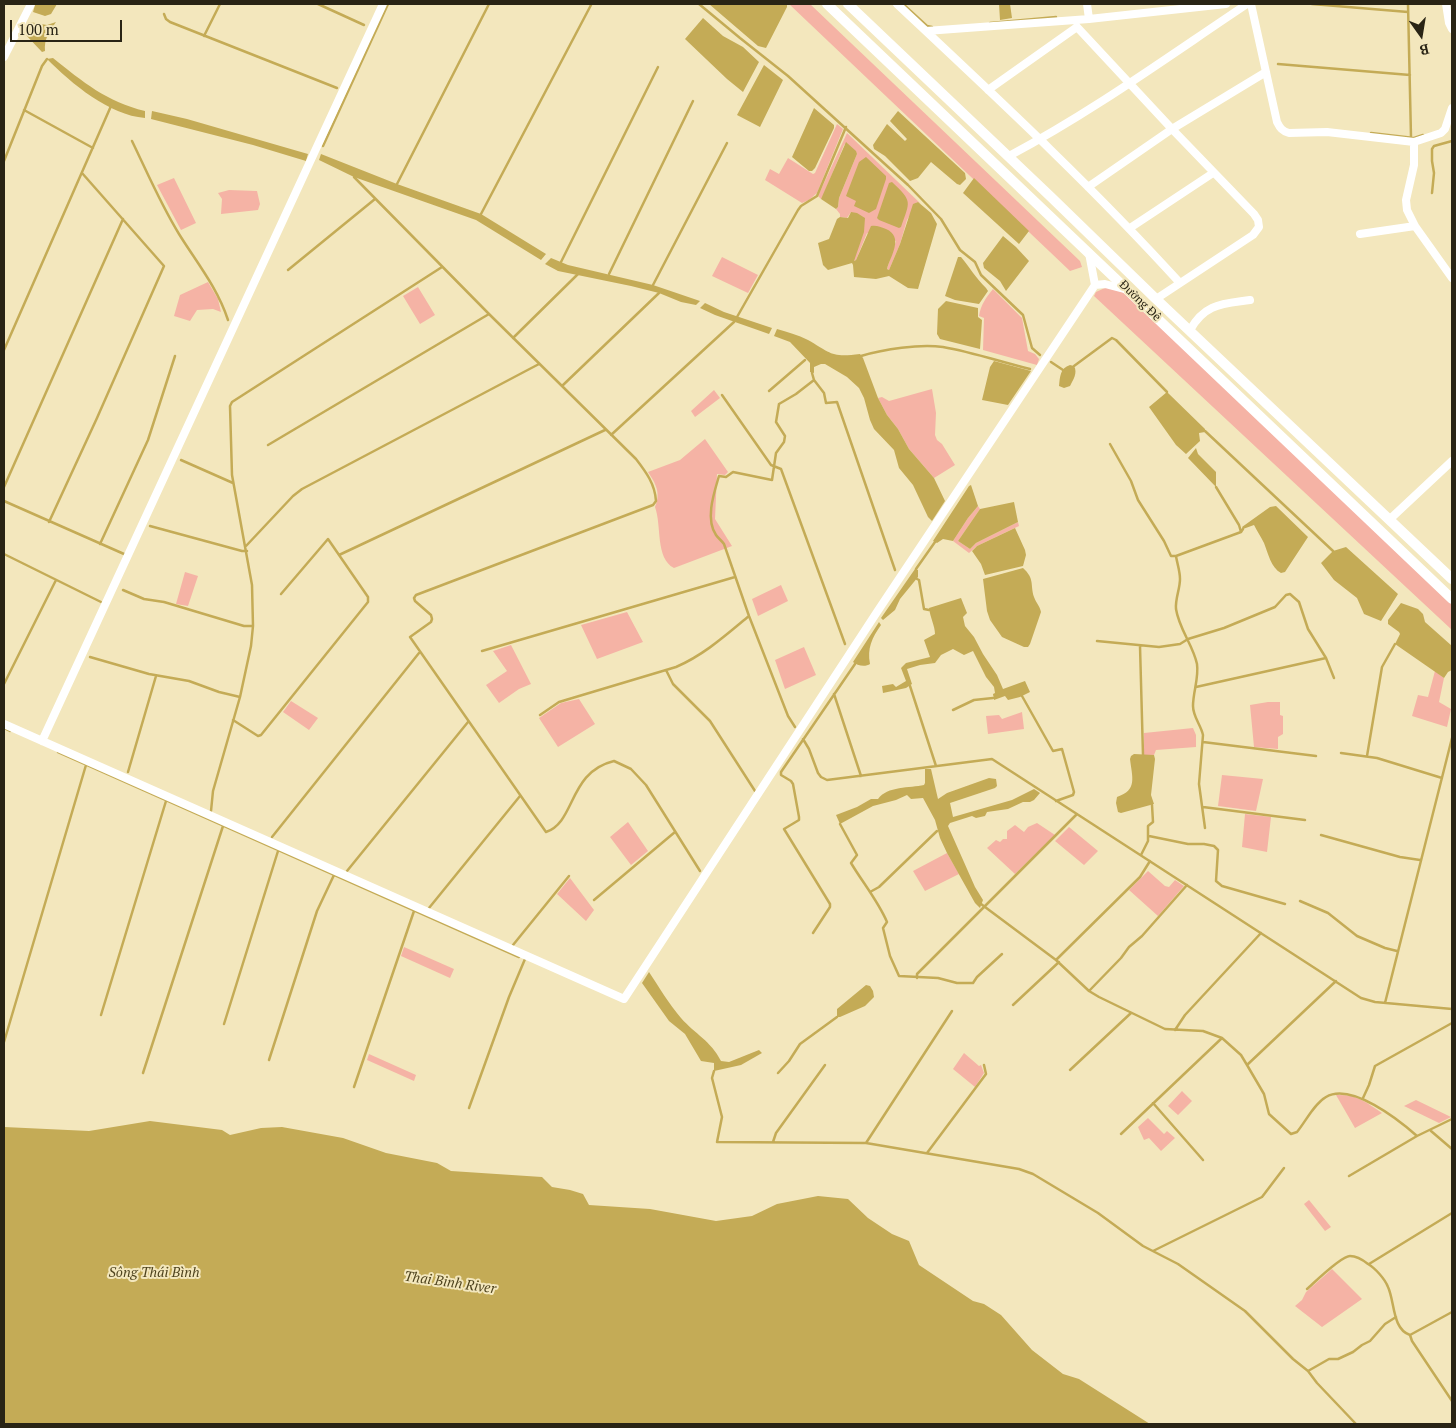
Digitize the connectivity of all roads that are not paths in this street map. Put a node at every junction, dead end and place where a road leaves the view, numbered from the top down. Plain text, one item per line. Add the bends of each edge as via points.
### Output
1 (31, 4) edge
2 (383, 4) edge
3 (827, 4) edge
4 (848, 4) edge
5 (897, 4) edge
6 (1087, 4) edge
7 (1141, 4) edge
8 (1226, 4) edge
9 (1247, 4) edge
10 (1251, 4) edge
11 (1446, 4) edge
12 (1143, 13) junction
13 (1089, 19) junction
14 (1077, 23) junction
15 (1452, 29) edge
16 (926, 31) junction
17 (4, 57) edge
18 (1266, 72) junction
19 (1128, 83) junction
20 (988, 90) junction
21 (1452, 108) edge
22 (1172, 129) junction
23 (1040, 140) junction
24 (1414, 142) junction
25 (1009, 156) junction
26 (1212, 173) junction
27 (1088, 187) junction
28 (1045, 211) junction
29 (1415, 226) junction
30 (1130, 228) junction
31 (1360, 234) dead end
32 (1089, 252) junction
33 (1452, 278) edge
34 (1180, 283) junction
35 (1094, 285) junction
36 (1128, 290) junction
37 (1156, 299) junction
38 (1250, 300) dead end
39 (1190, 330) junction
40 (1452, 461) edge
41 (1352, 504) junction
42 (1388, 519) junction
43 (1392, 543) junction
44 (1452, 579) edge
45 (1452, 599) edge
46 (4, 724) edge
47 (42, 740) junction

1 - 17 street
2 - 47 street
3 - 28 street, Đường Đê
4 - 25 street, Đường Đê
5 - 16 street
6 - 13 street
7 - 12 street
8 - 12 street
9 - 19 street
10 - 18 street
11 - 15 street
12 - 13 street
13 - 14 street
14 - 16 street
14 - 19 street
14 - 20 street
16 - 20 street
18 - 22 street
18 - 24 street via 1277,122 1283,131 1336,132
19 - 22 street
19 - 23 street
20 - 23 street
21 - 24 street via 1441,133
22 - 26 street
22 - 27 street
23 - 25 street
23 - 27 street
24 - 29 street via 1414,165 1406,210
25 - 28 street
25 - 37 street, Đường Đê
26 - 30 street
26 - 34 street via 1254,214 1259,227
27 - 30 street
28 - 32 street, Đường Đê
29 - 31 street
29 - 33 street
30 - 34 street
32 - 35 street
32 - 36 street, Đường Đê
34 - 37 street
35 - 36 street via 1105,284
35 - 47 street via 624,999
36 - 41 street, Đường Đê
37 - 39 street, Đường Đê
38 - 39 street via 1210,308 1202,313
39 - 42 street, Đường Đê
40 - 42 street
41 - 42 street via 1369,517
41 - 43 street, Đường Đê
42 - 43 street
42 - 44 street, Đường Đê
43 - 45 street, Đường Đê
46 - 47 street

